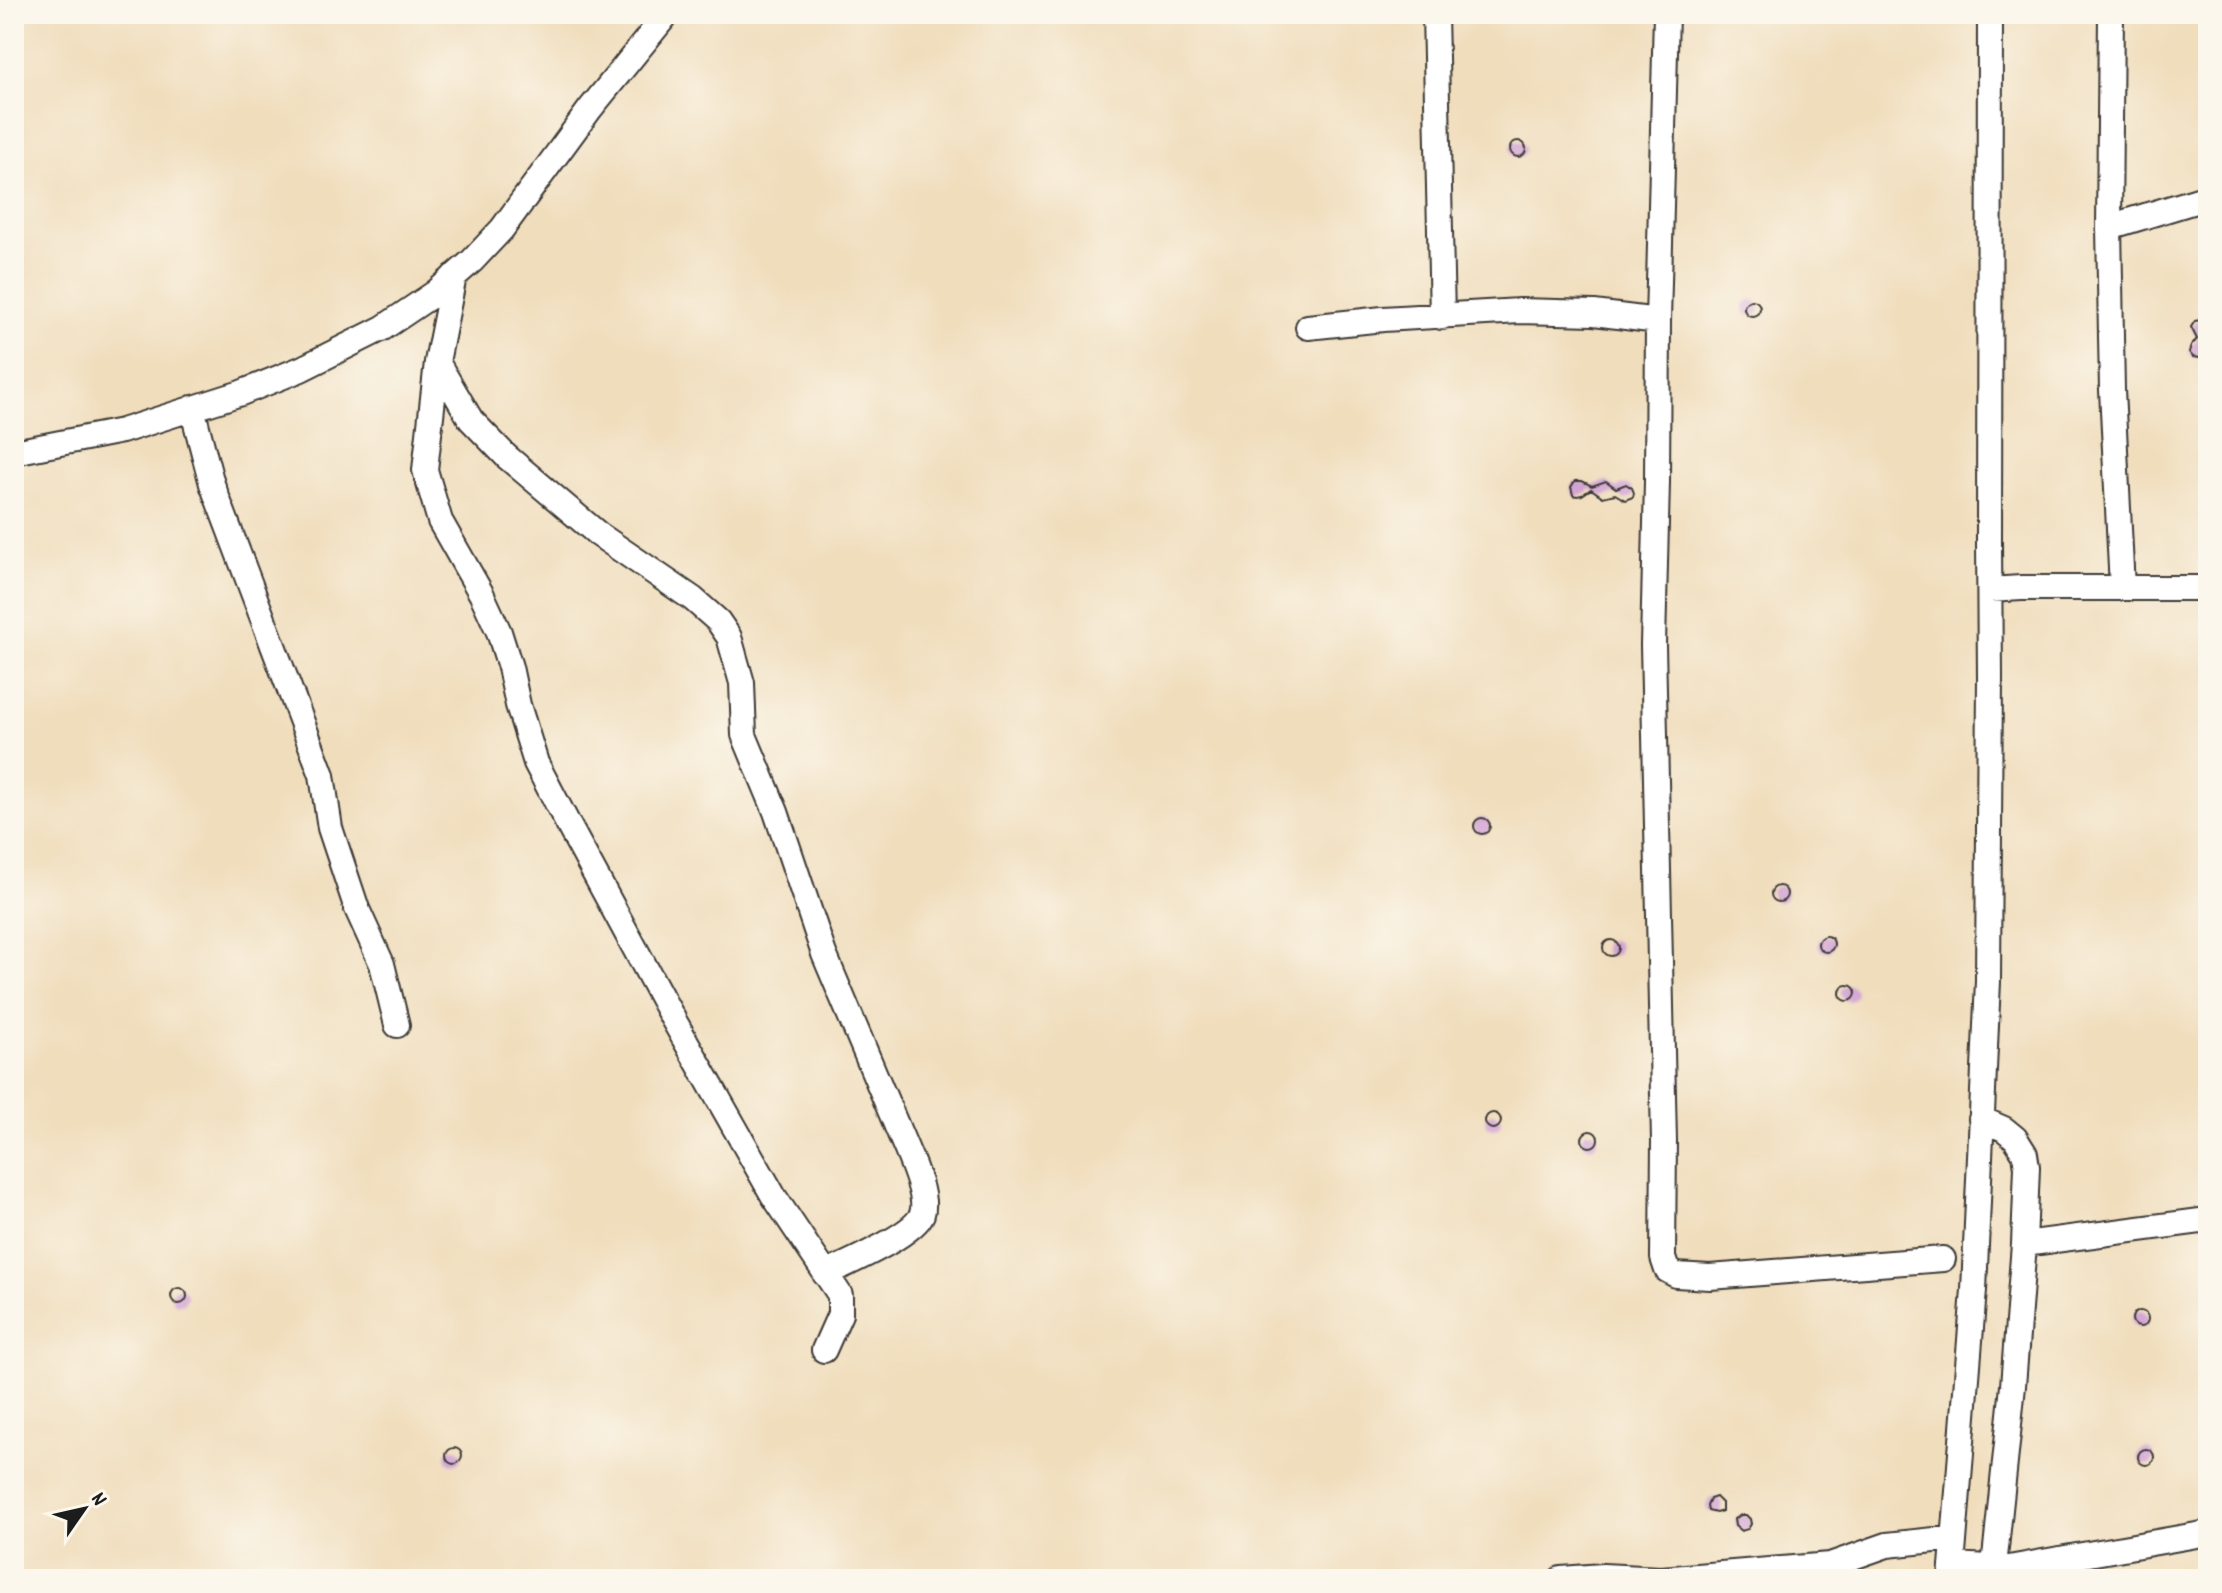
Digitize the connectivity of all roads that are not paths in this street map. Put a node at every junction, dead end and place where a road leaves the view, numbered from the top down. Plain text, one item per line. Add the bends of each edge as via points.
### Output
1 (667, 14) edge
2 (1435, 14) edge
3 (1666, 14) edge
4 (1990, 14) edge
5 (2111, 14) edge
6 (2208, 197) edge
7 (2109, 227) junction
8 (454, 276) junction
9 (1442, 317) junction
10 (1658, 321) junction
11 (1308, 327) dead end
12 (437, 362) junction
13 (192, 408) junction
14 (14, 452) edge
15 (2122, 588) junction
16 (2208, 588) edge
17 (1990, 590) junction
18 (397, 1025) dead end
19 (1981, 1119) junction
20 (2208, 1220) edge
21 (2024, 1244) junction
22 (1943, 1259) dead end
23 (825, 1274) junction
24 (824, 1350) dead end
25 (2208, 1533) edge
26 (1954, 1538) junction
27 (2004, 1571) edge
28 (1951, 1572) edge
29 (1561, 1579) edge

1 - 8 street via 502,229
2 - 9 street
3 - 10 street
4 - 17 street
5 - 7 street
6 - 7 street
7 - 15 street
8 - 12 street
8 - 13 street via 383,328 301,369
9 - 10 street via 1520,311
9 - 11 street
10 - 22 street via 1653,645 1664,1264 1676,1275 1710,1277
12 - 23 street via 425,470 431,495 499,632 536,763 672,1017 773,1195
12 - 23 street via 471,420 507,457 598,534 693,599 729,637 742,683 744,735 824,954 922,1194 921,1217 913,1225
13 - 14 street via 122,431
13 - 18 street via 212,484 322,775 330,828 382,964
15 - 16 street
15 - 17 street
17 - 19 street via 1988,981
19 - 21 street via 2004,1129 2025,1154
19 - 26 street via 1974,1290
20 - 21 street
21 - 27 street
23 - 24 street via 840,1295 840,1314
25 - 27 street
26 - 28 street
26 - 29 street via 1887,1545 1830,1565 1661,1579
27 - 28 street

